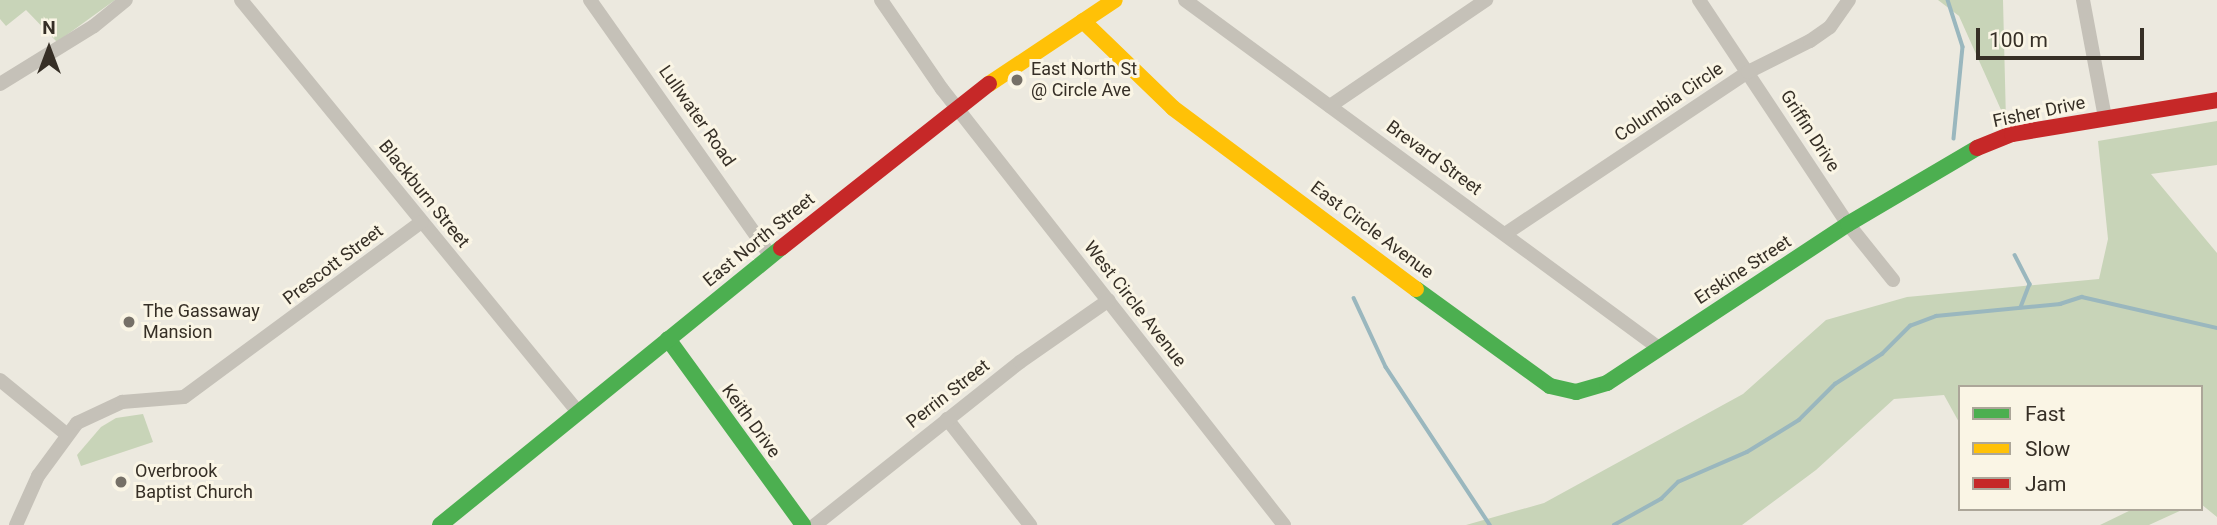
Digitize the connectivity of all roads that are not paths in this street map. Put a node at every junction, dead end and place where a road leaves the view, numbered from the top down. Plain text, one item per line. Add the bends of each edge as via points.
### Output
1 (126, 0) edge
2 (241, 0) edge
3 (590, 0) edge
4 (881, 0) edge
5 (1115, 0) edge
6 (1185, 0) edge
7 (1486, 0) edge
8 (1699, 0) edge
9 (1849, 0) edge
10 (2083, 0) edge
11 (1083, 21) junction
12 (1748, 72) junction
13 (0, 84) edge
14 (2217, 100) edge
15 (956, 106) junction
16 (1330, 106) junction
17 (2105, 118) junction
18 (421, 222) junction
19 (1848, 224) junction
20 (1505, 234) junction
21 (770, 255) junction
22 (1893, 280) dead end
23 (1109, 300) junction
24 (668, 339) junction
25 (1660, 348) junction
26 (0, 380) edge
27 (578, 412) junction
28 (947, 419) junction
29 (65, 433) junction
30 (16, 525) edge
31 (440, 525) edge
32 (803, 525) edge
33 (815, 525) edge
34 (1030, 525) edge
35 (1284, 525) edge

1 - 13 street
2 - 18 street, Blackburn Street
3 - 21 street, Lullwater Road
4 - 15 street, West Circle Avenue
5 - 11 street, East North Street
6 - 16 street, Brevard Street
7 - 16 street
8 - 12 street, Griffin Drive
9 - 12 street, Columbia Circle via 1820,34
10 - 17 street
11 - 15 street, East North Street
11 - 25 street, East Circle Avenue via 1173,108 1550,386 1576,392 1598,387
12 - 19 street, Griffin Drive
12 - 20 street, Columbia Circle
14 - 17 street, Fisher Drive
15 - 21 street, East North Street
15 - 23 street, West Circle Avenue
16 - 20 street, Brevard Street
17 - 19 street, Fisher Drive via 1993,140 1953,159
18 - 27 street, Blackburn Street
18 - 29 street, Prescott Street via 184,397 106,406
19 - 22 street, Griffin Drive
19 - 25 street, Erskine Street
20 - 25 street, Brevard Street
21 - 24 street, East North Street
23 - 28 street, Perrin Street
23 - 35 street, West Circle Avenue
24 - 27 street, East North Street
24 - 32 street, Keith Drive
26 - 29 street
27 - 31 street, East North Street
28 - 33 street, Perrin Street
28 - 34 street
29 - 30 street, Prescott Street via 38,476

